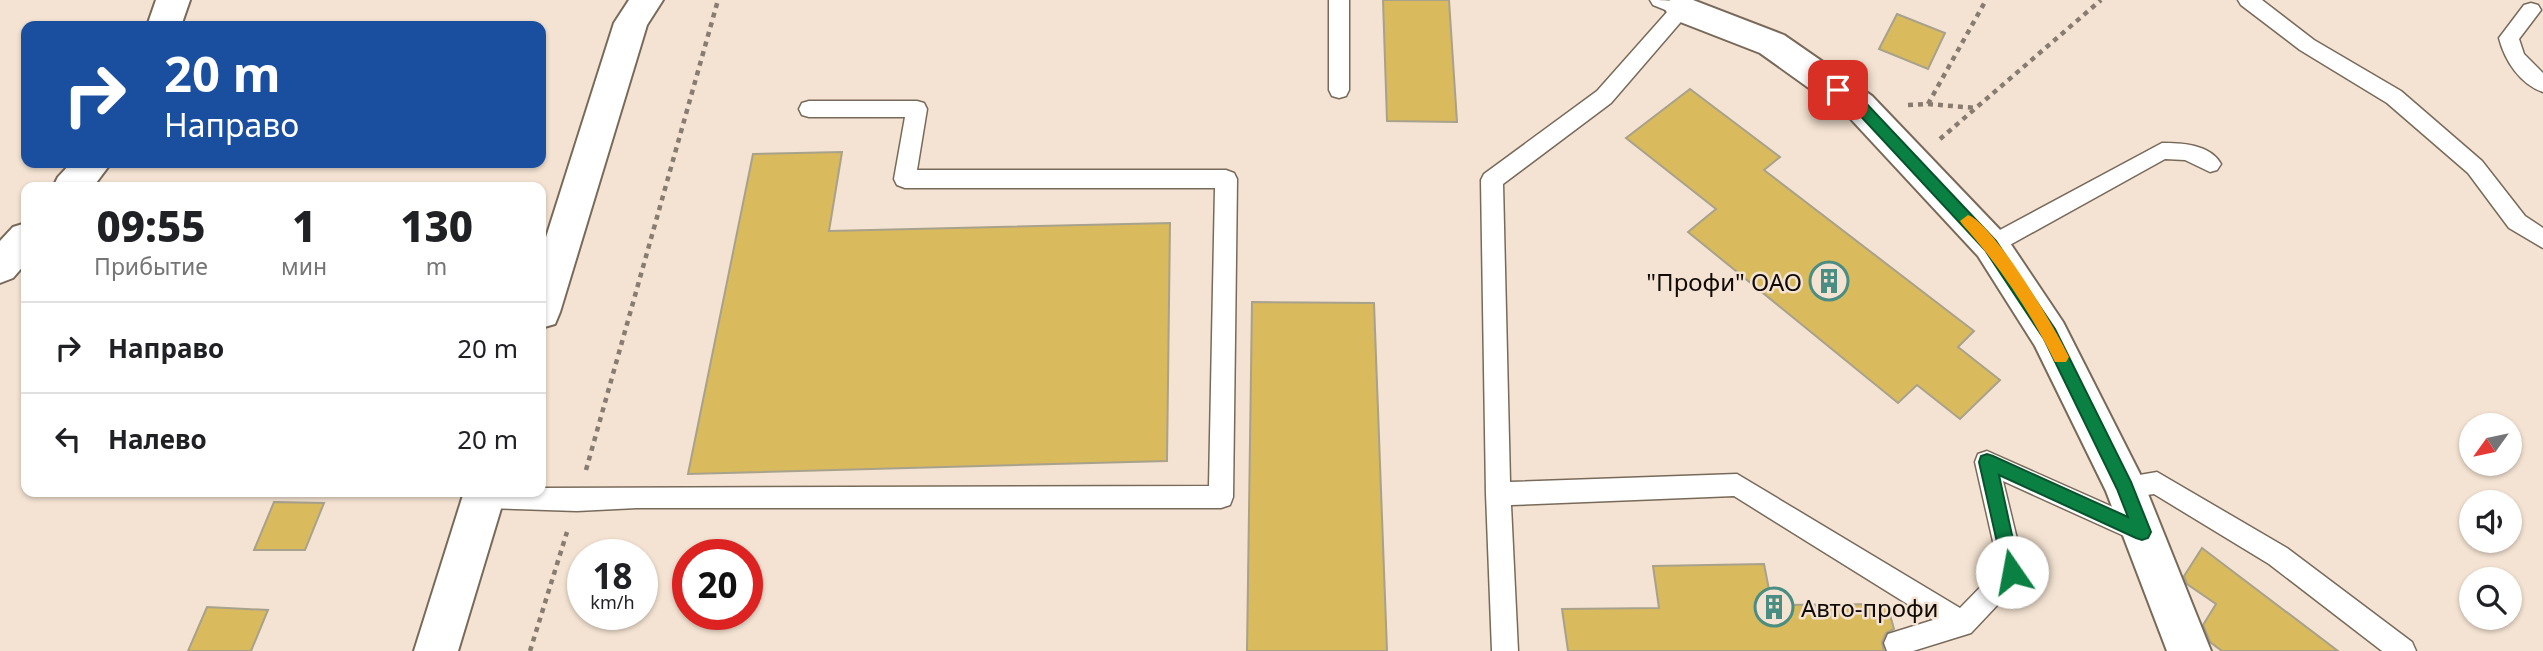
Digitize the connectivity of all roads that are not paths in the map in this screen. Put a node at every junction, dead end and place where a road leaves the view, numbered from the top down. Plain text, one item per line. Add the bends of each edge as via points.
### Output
1 (173, 0) edge
2 (646, 0) edge
3 (1339, 0) edge
4 (2248, 0) edge
5 (2511, 0) edge
6 (1671, 4) edge
7 (2535, 5) edge
8 (166, 21) edge
9 (2543, 84) edge
10 (1339, 90) dead end
11 (808, 109) dead end
12 (2210, 164) dead end
13 (88, 168) edge
14 (76, 182) edge
15 (2543, 239) edge
16 (21, 244) edge
17 (1991, 245) junction
18 (0, 267) edge
19 (546, 296) edge
20 (2125, 487) junction
21 (1498, 494) junction
22 (483, 497) edge
23 (530, 497) edge
24 (2142, 532) junction
25 (1962, 624) junction
26 (1897, 643) dead end
27 (436, 651) edge
28 (1505, 651) edge
29 (2189, 651) edge
30 (2403, 651) edge

1 - 8 street
2 - 19 street via 631,23
3 - 10 lane
4 - 15 lane via 2307,45 2393,97 2475,167 2516,222
5 - 7 lane
6 - 17 street via 1772,44 1860,106
6 - 21 lane via 1604,97 1492,180
7 - 9 lane via 2509,38 2518,63
11 - 23 lane via 917,109 905,179 1226,179 1220,497
12 - 17 lane via 2188,152 2162,151
13 - 14 street
16 - 18 street
17 - 20 street via 2049,334
20 - 24 street
20 - 30 lane via 2158,483 2278,556
21 - 25 lane via 1737,485
21 - 28 lane
22 - 27 street
24 - 25 lane via 1987,462 2012,572
24 - 29 street
25 - 26 lane

